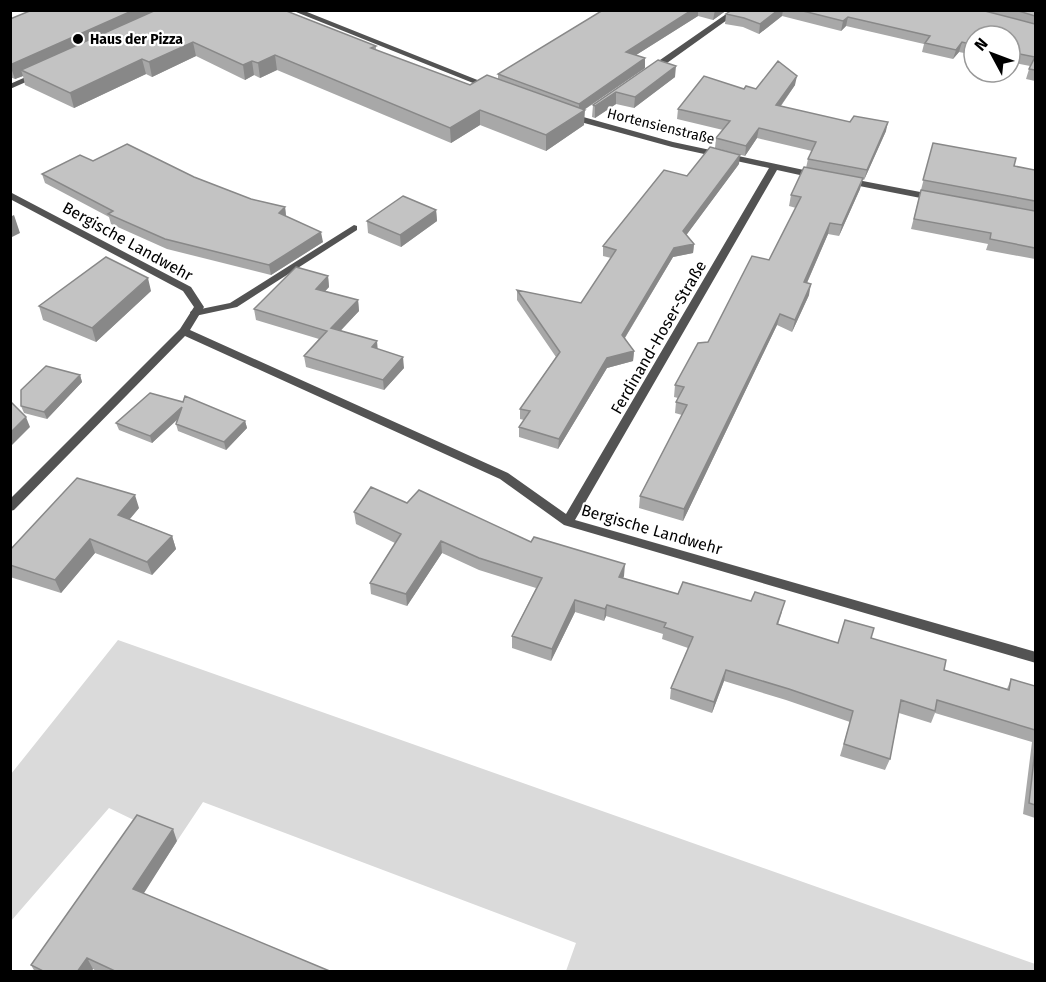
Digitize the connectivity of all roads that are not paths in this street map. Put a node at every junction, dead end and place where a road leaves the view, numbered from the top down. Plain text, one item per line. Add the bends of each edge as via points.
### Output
1 (294, 10) edge
2 (738, 10) edge
3 (54, 68) edge
4 (645, 75) edge
5 (10, 87) edge
6 (499, 90) edge
7 (560, 112) edge
8 (589, 113) edge
9 (580, 119) junction
10 (773, 168) junction
11 (830, 178) edge
12 (842, 180) edge
13 (10, 195) edge
14 (944, 200) edge
15 (354, 228) dead end
16 (195, 312) junction
17 (184, 331) junction
18 (10, 507) edge
19 (568, 522) junction
20 (1035, 658) edge

1 - 6 street
2 - 4 street
3 - 5 street
7 - 9 street, Hortensienstraße
8 - 9 street
9 - 10 street, Hortensienstraße
10 - 11 street, Hortensienstraße
10 - 19 street, Ferdinand-Hoser-Straße
12 - 14 street
13 - 16 street, Bergische Landwehr via 187,289 199,307
15 - 16 street via 233,305
16 - 17 street
17 - 18 street
17 - 19 street, Bergische Landwehr via 504,476
19 - 20 street, Bergische Landwehr

